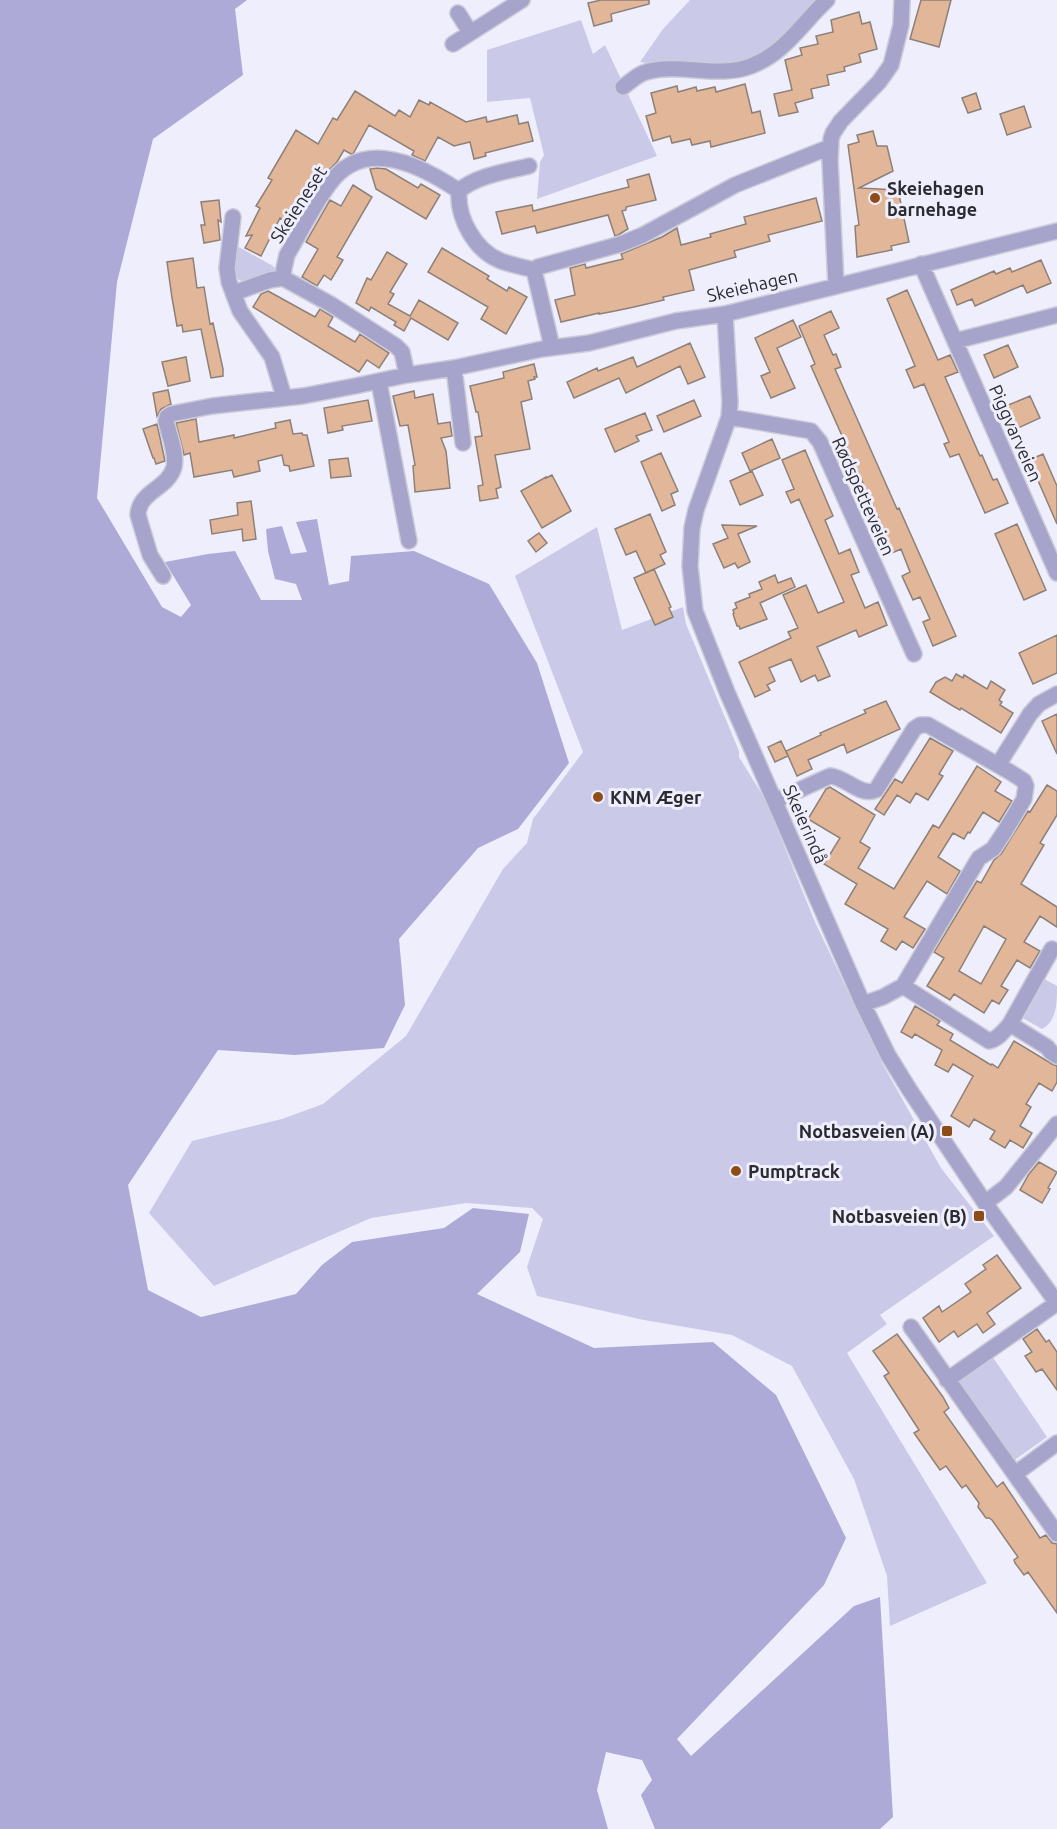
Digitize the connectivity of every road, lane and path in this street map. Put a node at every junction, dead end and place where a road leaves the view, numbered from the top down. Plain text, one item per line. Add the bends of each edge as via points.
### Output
1 (522, 0) edge
2 (827, 0) edge
3 (902, 0) edge
4 (458, 13) dead end
5 (470, 32) junction
6 (453, 44) dead end
7 (623, 87) dead end
8 (830, 147) junction
9 (529, 166) dead end
10 (459, 191) junction
11 (233, 217) dead end
12 (1057, 231) edge
13 (921, 264) junction
14 (534, 270) junction
15 (283, 278) junction
16 (836, 285) junction
17 (234, 293) junction
18 (726, 314) junction
19 (1057, 315) edge
20 (955, 341) junction
21 (552, 347) junction
22 (454, 368) junction
23 (407, 375) junction
24 (379, 382) junction
25 (284, 397) junction
26 (729, 417) junction
27 (463, 443) dead end
28 (409, 541) dead end
29 (1057, 573) edge
30 (163, 576) dead end
31 (914, 654) dead end
32 (1057, 694) edge
33 (998, 765) junction
34 (775, 801) junction
35 (1052, 949) dead end
36 (903, 986) junction
37 (863, 1004) junction
38 (1010, 1024) junction
39 (1057, 1056) edge
40 (1057, 1124) edge
41 (985, 1203) junction
42 (1057, 1303) edge
43 (911, 1327) dead end
44 (947, 1380) junction
45 (1057, 1443) edge
46 (1015, 1473) junction
47 (1057, 1534) edge

1 - 5 street
2 - 7 street via 785,45 750,67 644,72
3 - 8 street via 901,25 891,65 841,122
4 - 5 street
5 - 6 street
8 - 14 street via 735,185 621,243
8 - 16 street
9 - 10 street via 474,181
10 - 14 street via 467,229 481,246 501,261
10 - 15 street, Skeieneset via 407,162 383,158 354,163 331,181 287,255
11 - 17 street via 227,268
12 - 13 street, Skeiehagen
13 - 16 street, Skeiehagen
13 - 20 street, Piggvarveien
14 - 21 street
15 - 17 street
15 - 23 street via 396,346 402,352
16 - 18 street, Skeiehagen
17 - 25 street via 240,311 272,357
18 - 21 street, Skeiehagen
18 - 26 street, Skeierindå
19 - 20 street
20 - 29 street, Piggvarveien
21 - 22 street, Skeiehagen
22 - 23 street, Skeiehagen
22 - 27 street
23 - 24 street, Skeiehagen
24 - 25 street, Skeiehagen
24 - 28 street
25 - 30 street, Skeiehagen via 177,412 167,417 174,468 138,508 150,555
26 - 31 street, Rødspetteveien via 811,431 820,442
26 - 34 street, Skeierindå via 692,528 692,586 695,611 711,653
32 - 33 street via 1030,714
33 - 34 street via 923,724 914,729 876,790 864,792 830,776
33 - 36 street via 1024,781 1024,799 993,849 979,858
34 - 37 street, Skeierindå
35 - 38 street
36 - 37 street
36 - 38 street via 989,1041
37 - 41 street, Skeierindå via 888,1055
38 - 39 street
40 - 41 street via 1012,1180
41 - 42 street, Skeierindå
42 - 44 street
43 - 44 street
44 - 46 street
45 - 46 street
46 - 47 street

